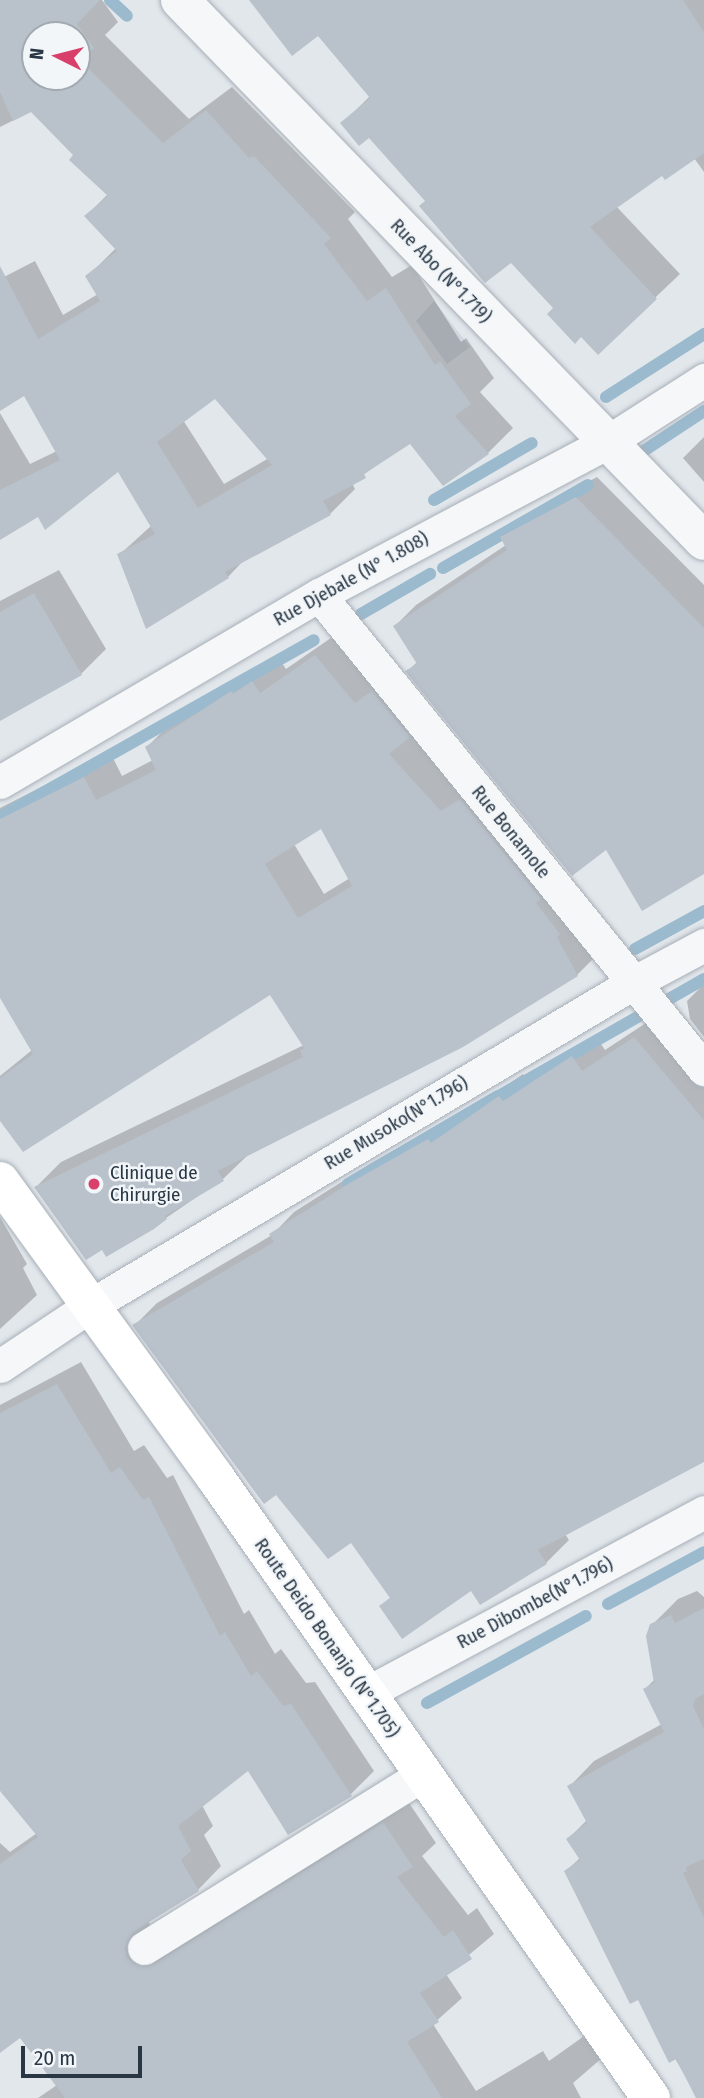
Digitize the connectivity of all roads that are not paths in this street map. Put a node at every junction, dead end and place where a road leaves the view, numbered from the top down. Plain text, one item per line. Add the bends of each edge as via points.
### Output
1 (180, 0) edge
2 (704, 380) edge
3 (606, 443) junction
4 (704, 541) edge
5 (319, 595) junction
6 (0, 782) edge
7 (704, 945) edge
8 (633, 982) junction
9 (704, 1069) edge
10 (0, 1181) edge
11 (91, 1305) junction
12 (0, 1366) edge
13 (704, 1512) edge
14 (365, 1694) junction
15 (423, 1774) junction
16 (144, 1948) dead end
17 (651, 2098) edge

1 - 3 street, Rue Abo (N°1.719)
2 - 3 street, Rue Djebale (N° 1.808)
3 - 4 street, Rue Abo (N°1.719)
3 - 5 street, Rue Djebale (N° 1.808)
5 - 6 street, Rue Djebale (N° 1.808)
5 - 8 street, Rue Bonamole
7 - 8 street, Rue Musoko(N°1.796)
8 - 9 street, Rue Bonamole
8 - 11 street, Rue Musoko(N°1.796)
10 - 11 main road, Route Deido Bonanjo (N°1.705)
11 - 12 street, Rue Musoko(N°1.796)
11 - 14 main road, Route Deido Bonanjo (N°1.705)
13 - 14 street, Rue Dibombe(N°1.796)
14 - 15 main road, Route Deido Bonanjo (N°1.705)
15 - 16 street
15 - 17 main road, Route Deido Bonanjo (N°1.705)

